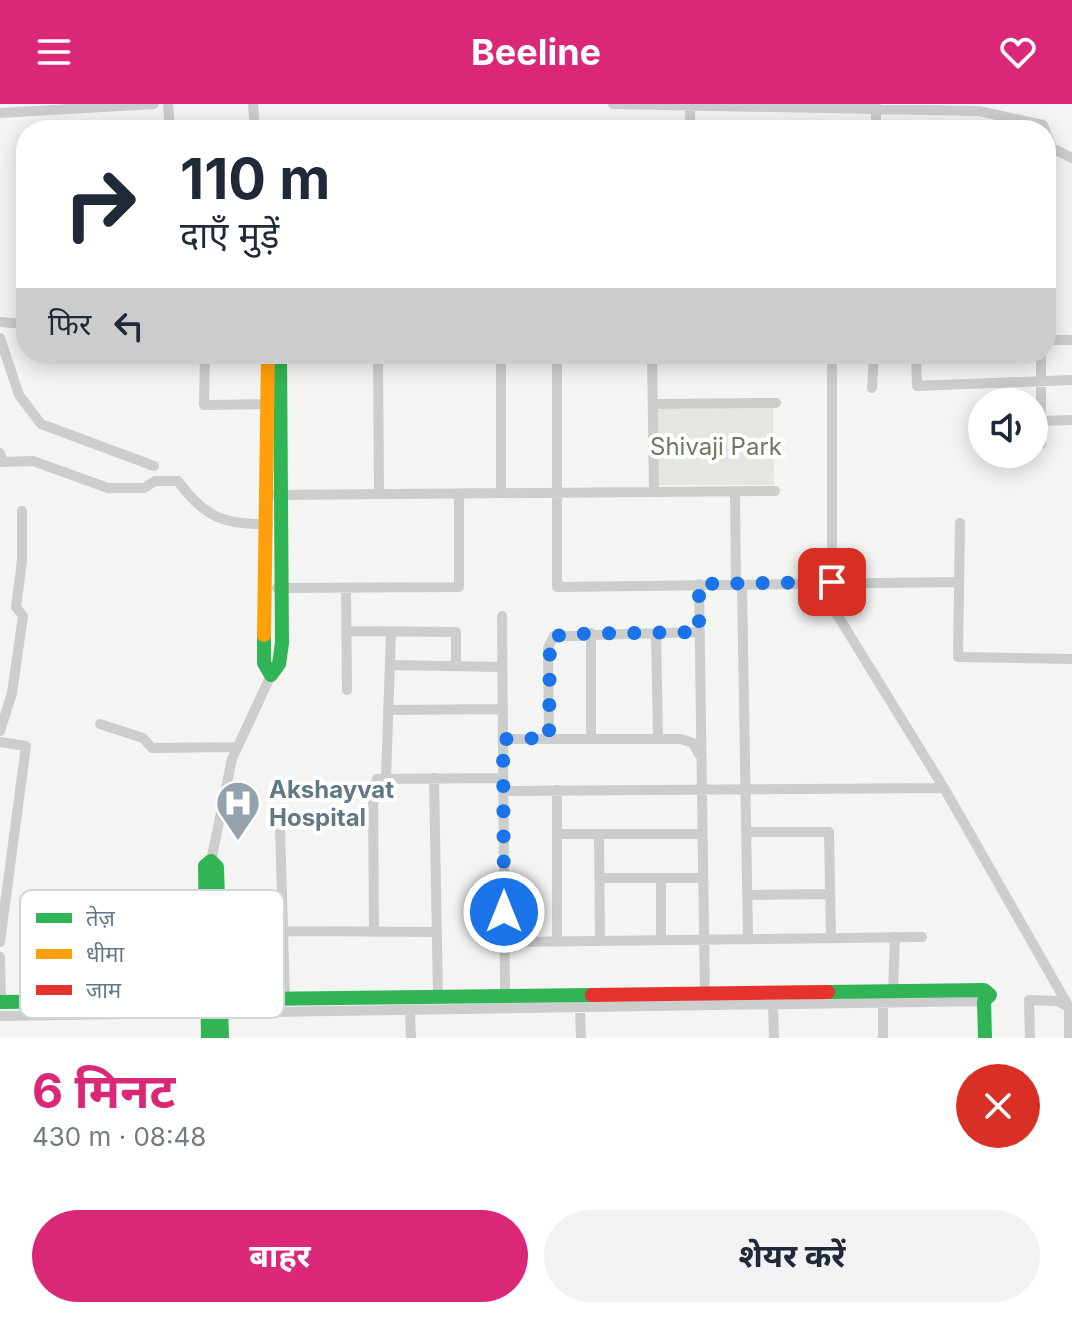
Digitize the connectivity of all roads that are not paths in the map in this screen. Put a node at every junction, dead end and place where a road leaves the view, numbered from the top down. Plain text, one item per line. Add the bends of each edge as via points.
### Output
1 (154, 104) edge
2 (613, 104) edge
3 (690, 105) edge
4 (83, 106) edge
5 (876, 107) edge
6 (978, 108) edge
7 (0, 113) edge
8 (1024, 120) edge
9 (0, 338) edge
10 (205, 364) edge
11 (268, 364) edge
12 (280, 364) edge
13 (378, 364) edge
14 (501, 364) edge
15 (557, 364) edge
16 (652, 364) edge
17 (832, 364) edge
18 (873, 364) edge
19 (916, 364) edge
20 (1041, 364) edge
21 (1072, 380) edge
22 (1041, 381) junction
23 (872, 388) dead end
24 (1041, 388) edge
25 (776, 403) dead end
26 (269, 404) junction
27 (653, 404) junction
28 (1072, 420) edge
29 (1048, 421) edge
30 (0, 453) edge
31 (154, 466) dead end
32 (775, 491) dead end
33 (654, 492) junction
34 (735, 492) junction
35 (501, 493) junction
36 (557, 493) junction
37 (379, 494) junction
38 (459, 494) junction
39 (275, 495) junction
40 (22, 511) dead end
41 (960, 523) dead end
42 (268, 524) junction
43 (817, 582) junction
44 (832, 582) junction
45 (959, 582) junction
46 (699, 584) junction
47 (739, 584) junction
48 (275, 588) junction
49 (346, 588) junction
50 (502, 616) dead end
51 (347, 631) junction
52 (391, 632) junction
53 (656, 632) junction
54 (699, 632) junction
55 (591, 633) junction
56 (1072, 659) edge
57 (391, 665) junction
58 (456, 666) junction
59 (502, 667) junction
60 (271, 675) joint
61 (347, 690) dead end
62 (503, 709) junction
63 (388, 710) junction
64 (100, 724) dead end
65 (0, 731) edge
66 (549, 738) junction
67 (503, 739) junction
68 (591, 739) junction
69 (658, 739) junction
70 (0, 742) edge
71 (237, 747) junction
72 (701, 760) junction
73 (386, 778) junction
74 (434, 778) junction
75 (503, 778) junction
76 (944, 788) junction
77 (702, 789) junction
78 (746, 789) junction
79 (557, 790) junction
80 (503, 791) junction
81 (280, 828) dead end
82 (746, 832) junction
83 (557, 834) junction
84 (599, 834) junction
85 (702, 834) junction
86 (211, 861) joint
87 (599, 878) junction
88 (661, 878) junction
89 (703, 878) junction
90 (217, 890) edge
91 (283, 890) edge
92 (830, 894) junction
93 (748, 895) junction
94 (284, 910) edge
95 (285, 931) junction
96 (374, 931) junction
97 (437, 932) junction
98 (895, 937) junction
99 (922, 937) dead end
100 (831, 938) junction
101 (748, 939) junction
102 (661, 940) junction
103 (704, 940) junction
104 (600, 941) junction
105 (0, 942) edge
106 (504, 942) junction
107 (557, 942) junction
108 (0, 960) edge
109 (505, 996) junction
110 (438, 997) junction
111 (888, 997) junction
112 (285, 999) joint
113 (705, 999) junction
114 (0, 1002) edge
115 (20, 1002) edge
116 (773, 1004) junction
117 (284, 1007) edge
118 (580, 1007) junction
119 (1069, 1007) junction
120 (410, 1010) junction
121 (20, 1015) edge
122 (0, 1016) edge
123 (212, 1018) edge
124 (217, 1018) edge
125 (208, 1038) edge
126 (222, 1038) edge
127 (411, 1038) edge
128 (581, 1038) edge
129 (774, 1038) edge
130 (883, 1038) edge
131 (985, 1038) edge
132 (1030, 1038) edge
133 (1069, 1038) edge

1 - 4 street
2 - 3 street
3 - 5 street
4 - 7 street
5 - 6 street
6 - 8 street
9 - 31 street via 19,395 41,424
10 - 26 street via 204,405
11 - 26 street
12 - 39 street
13 - 37 street
14 - 35 street
15 - 36 street
16 - 27 street
17 - 44 street
18 - 23 street
19 - 22 street via 917,386
20 - 22 street
21 - 22 street
22 - 24 street
25 - 27 street
26 - 39 street
27 - 33 street
28 - 29 street
30 - 42 street via 3,462 33,461 108,488 178,481 199,509 217,518
32 - 34 street
33 - 34 street
33 - 36 street
34 - 47 street
35 - 36 street
35 - 38 street
36 - 46 street via 557,587
37 - 38 street
37 - 39 street
38 - 49 street via 459,587
39 - 42 street
39 - 48 street
40 - 65 street via 16,607 23,616 12,693
41 - 45 street
42 - 48 street
43 - 44 street
43 - 47 street
43 - 76 street
44 - 45 street
45 - 56 street via 958,657
46 - 47 street
46 - 54 street
47 - 78 street
48 - 49 street
48 - 60 street via 264,663
49 - 51 street
50 - 59 street
51 - 52 street
51 - 61 street
52 - 57 street
52 - 58 street via 456,632
53 - 54 street
53 - 55 street
53 - 69 street
54 - 72 street
55 - 66 street via 550,639
55 - 68 street
57 - 58 street
57 - 63 street
58 - 59 street
59 - 62 street
60 - 71 street
62 - 63 street
62 - 67 street
63 - 73 street
64 - 71 street via 143,738 152,748
66 - 67 street
66 - 68 street
67 - 75 street
68 - 69 street
69 - 72 street via 690,741
70 - 105 street via 26,746
71 - 86 street
72 - 77 street
73 - 74 street
73 - 96 street via 377,779 373,792
74 - 75 street
74 - 97 street
75 - 80 street
76 - 78 street
76 - 119 street
77 - 78 street
77 - 79 street
77 - 85 street
78 - 82 street
79 - 80 street
79 - 83 street
80 - 106 street
81 - 91 street
82 - 92 street via 829,832
82 - 93 street
83 - 84 street
83 - 107 street
84 - 85 street
84 - 87 street
85 - 89 street
86 - 90 street via 217,867
87 - 88 street
87 - 104 street
88 - 89 street
88 - 102 street
89 - 103 street
92 - 93 street
92 - 100 street
93 - 101 street
94 - 95 street
95 - 96 street
95 - 112 street
96 - 97 street
97 - 110 street
98 - 99 street
98 - 100 street
98 - 111 street
100 - 101 street
101 - 103 street
102 - 103 street
102 - 104 street
103 - 113 street
104 - 107 street
106 - 107 street
106 - 109 street
108 - 114 street
109 - 110 street
109 - 113 street
110 - 112 street
111 - 113 street
111 - 116 street
111 - 130 street
111 - 131 street via 984,995
113 - 116 street
113 - 118 street
114 - 115 street
116 - 129 street
117 - 120 street
118 - 120 street
118 - 128 street
119 - 132 street via 1029,1000
119 - 133 street
120 - 127 street
121 - 122 street
123 - 125 street
124 - 126 street

